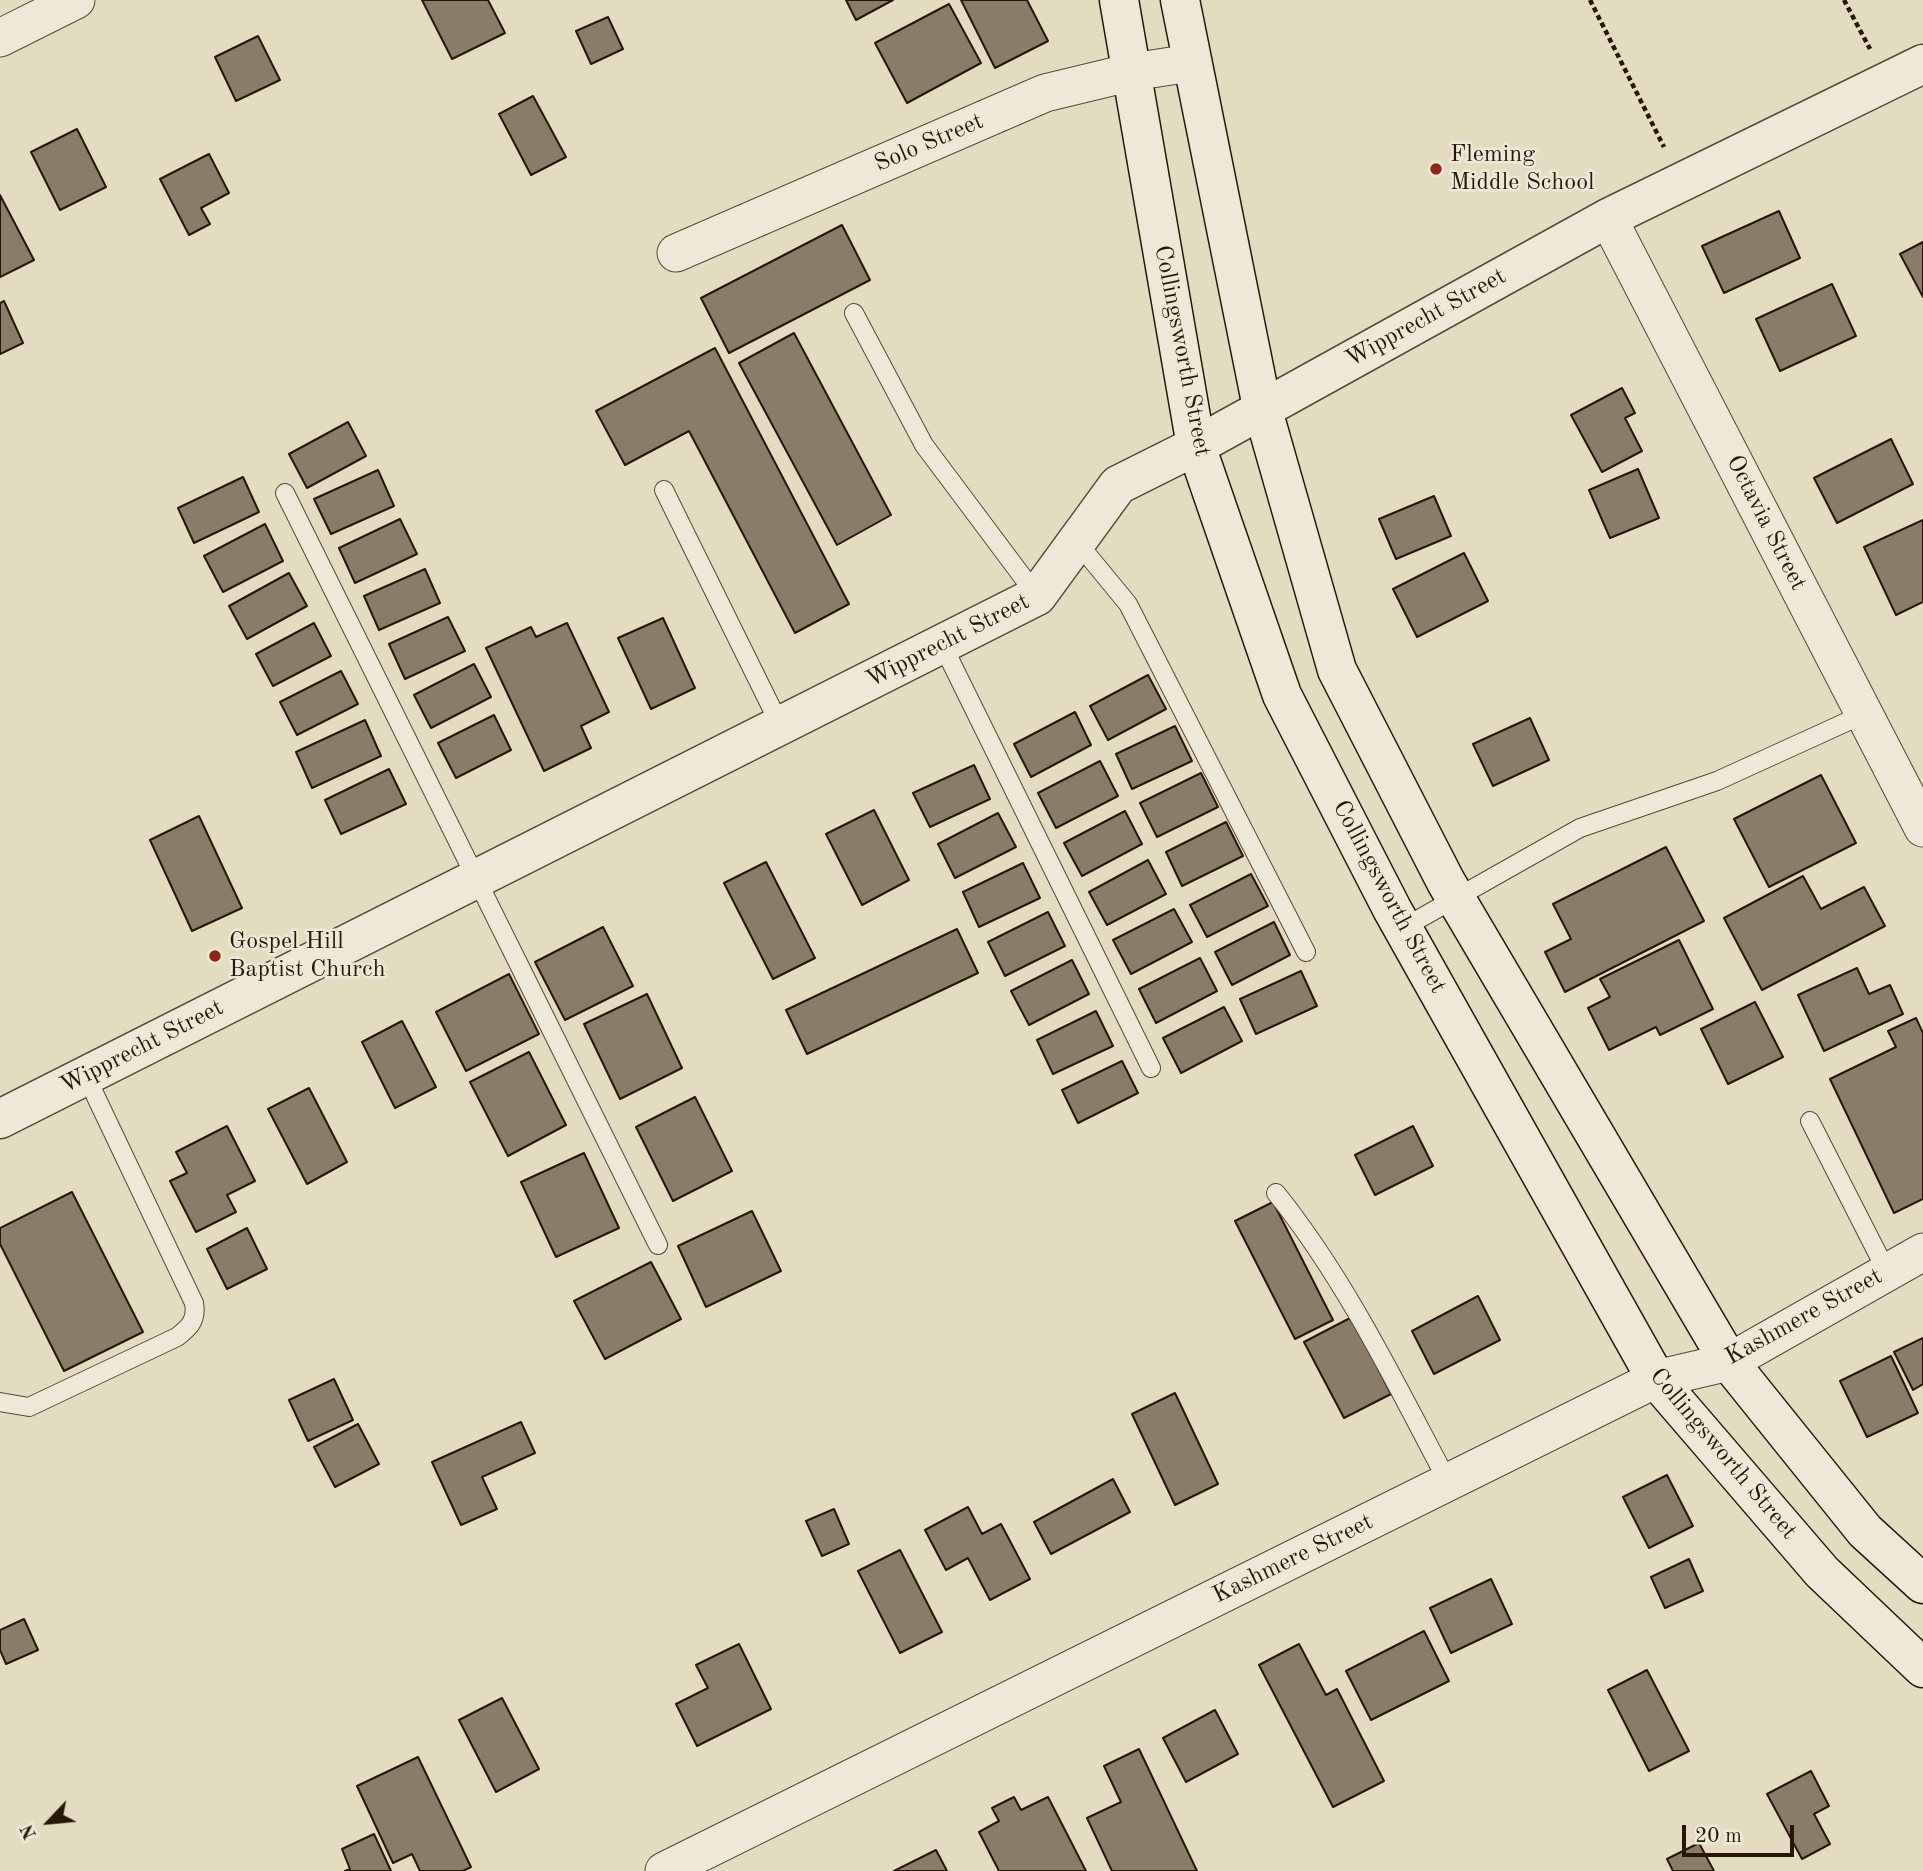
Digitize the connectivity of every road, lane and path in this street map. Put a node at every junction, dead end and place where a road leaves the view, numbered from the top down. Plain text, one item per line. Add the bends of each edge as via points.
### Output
1 (76, 0) edge
2 (1119, 0) edge
3 (1180, 0) edge
4 (1590, 0) edge
5 (1844, 0) edge
6 (0, 38) edge
7 (1191, 63) junction
8 (1923, 64) edge
9 (1132, 72) junction
10 (1886, 82) junction
11 (1682, 183) junction
12 (1608, 218) junction
13 (676, 253) dead end
14 (854, 313) dead end
15 (1262, 407) junction
16 (1196, 446) junction
17 (663, 490) dead end
18 (285, 493) dead end
19 (1077, 542) junction
20 (1037, 596) junction
21 (942, 644) junction
22 (1864, 714) junction
23 (780, 727) junction
24 (1923, 828) edge
25 (475, 880) junction
26 (1455, 898) junction
27 (1403, 928) junction
28 (1306, 952) dead end
29 (1151, 1068) dead end
30 (86, 1076) junction
31 (0, 1119) edge
32 (1810, 1121) dead end
33 (1276, 1193) dead end
34 (658, 1245) dead end
35 (1923, 1252) edge
36 (1887, 1272) junction
37 (1729, 1362) junction
38 (1656, 1379) junction
39 (0, 1402) edge
40 (1448, 1482) junction
41 (1923, 1584) edge
42 (1923, 1668) edge
43 (664, 1871) edge

1 - 6 street
2 - 9 main road, Collingsworth Street
3 - 7 main road
4 - 11 path
5 - 10 path
7 - 9 street, Solo Street
7 - 15 main road
8 - 10 main road, Wipprecht Street
9 - 13 street, Solo Street via 1045,93
9 - 16 main road, Collingsworth Street
10 - 11 main road, Wipprecht Street
11 - 12 main road, Wipprecht Street
12 - 15 main road, Wipprecht Street
12 - 22 street, Octavia Street
14 - 20 lane via 924,445
15 - 16 main road, Wipprecht Street
15 - 26 main road via 1337,670
16 - 19 main road, Wipprecht Street via 1118,485
16 - 27 main road, Collingsworth Street via 1282,695
17 - 23 lane
18 - 25 lane
19 - 20 main road, Wipprecht Street
19 - 28 lane via 1128,604
20 - 21 main road, Wipprecht Street
21 - 23 main road, Wipprecht Street
21 - 29 lane
22 - 24 street, Octavia Street
22 - 26 lane via 1717,781 1580,828
23 - 25 main road, Wipprecht Street
25 - 30 main road, Wipprecht Street
25 - 34 lane
26 - 27 lane
26 - 37 main road
27 - 38 main road, Collingsworth Street
30 - 31 main road, Wipprecht Street
30 - 39 lane via 196,1313 177,1337 29,1408
32 - 36 lane
33 - 40 lane via 1301,1224 1364,1328
35 - 36 street, Kashmere Street
36 - 37 street, Kashmere Street
37 - 38 street, Kashmere Street
37 - 41 main road via 1865,1531
38 - 40 street, Kashmere Street
38 - 42 main road, Collingsworth Street via 1822,1573
40 - 43 street, Kashmere Street

